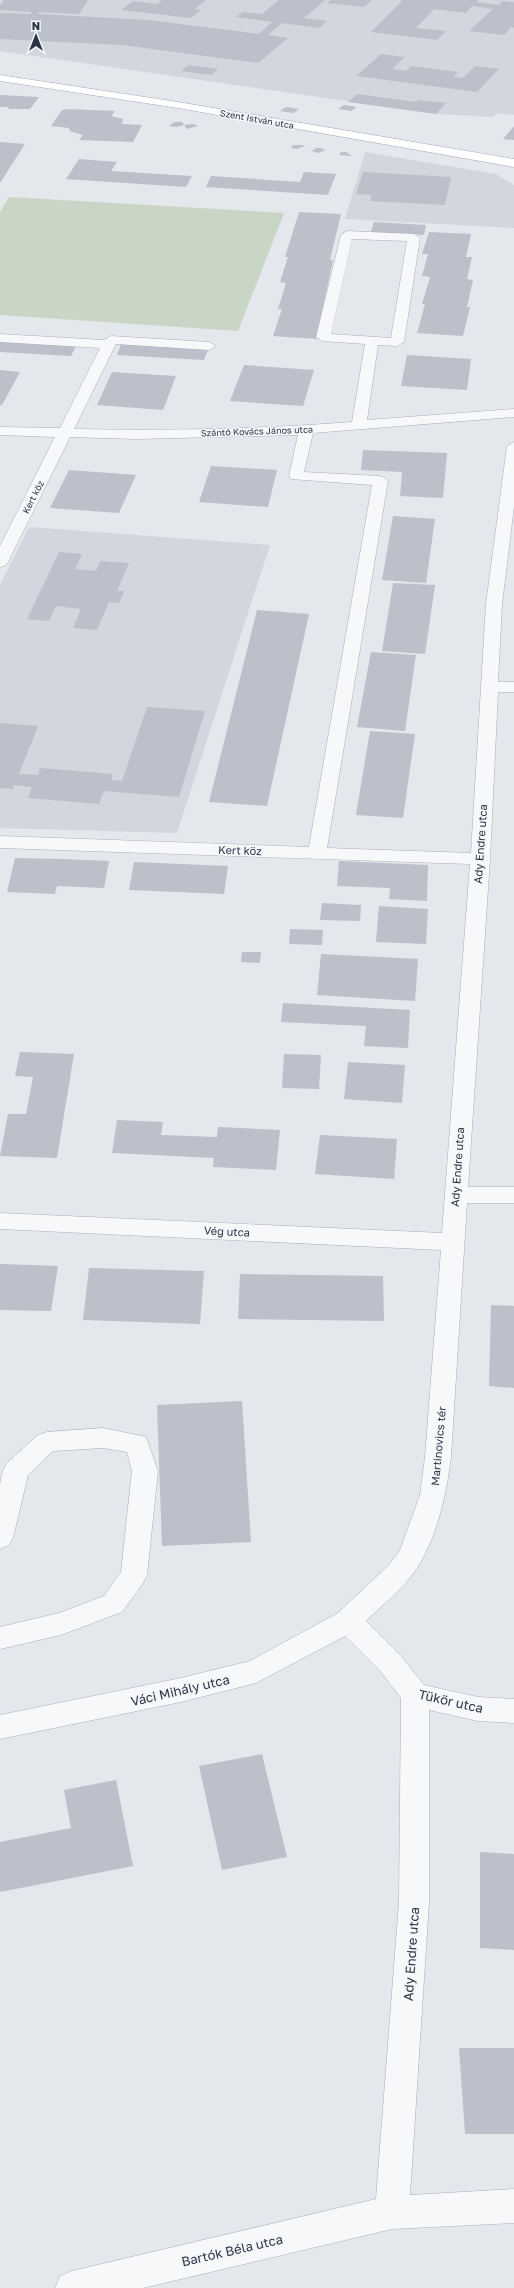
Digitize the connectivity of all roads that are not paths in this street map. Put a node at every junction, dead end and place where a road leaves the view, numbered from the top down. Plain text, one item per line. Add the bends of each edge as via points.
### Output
1 (0, 78) edge
2 (514, 163) edge
3 (0, 338) edge
4 (372, 341) junction
5 (109, 344) junction
6 (209, 346) dead end
7 (514, 412) edge
8 (359, 426) junction
9 (307, 429) junction
10 (0, 431) edge
11 (65, 433) junction
12 (514, 446) edge
13 (0, 562) edge
14 (490, 687) junction
15 (514, 687) edge
16 (0, 842) edge
17 (317, 853) junction
18 (480, 859) junction
19 (455, 1195) junction
20 (514, 1195) edge
21 (0, 1221) edge
22 (453, 1242) junction
23 (0, 1538) edge
24 (348, 1621) junction
25 (0, 1638) edge
26 (415, 1695) junction
27 (514, 1711) edge
28 (0, 1727) edge
29 (514, 2206) edge
30 (392, 2212) junction
31 (72, 2288) edge

1 - 2 main road, Szent István utca via 178,105
3 - 5 street
4 - 4 street via 397,342 414,238 347,235 323,337
4 - 8 street
5 - 6 street via 111,340
5 - 11 street, Kert köz
7 - 8 street, Szántó Kovács János utca
8 - 9 street, Szántó Kovács János utca
9 - 11 street, Szántó Kovács János utca via 137,435
9 - 17 street via 296,476 380,481
10 - 11 street, Szántó Kovács János utca
11 - 13 street, Kert köz
12 - 14 street, Ady Endre utca via 494,604
14 - 15 street
14 - 18 street, Ady Endre utca
16 - 17 street, Kert köz
17 - 18 street, Kert köz
18 - 19 street, Ady Endre utca
19 - 20 street
19 - 22 street, Ady Endre utca
21 - 22 street, Vég utca
22 - 24 street, Martinovics tér via 433,1495 411,1555 398,1573
23 - 25 street via 16,1470 47,1442 103,1438 137,1444 145,1471 134,1575 114,1604 61,1624
24 - 26 street, Tükör utca via 391,1664
24 - 28 street, Váci Mihály utca via 256,1671 166,1694
26 - 27 street, Tükör utca via 478,1709
26 - 30 street, Ady Endre utca via 414,1902
29 - 30 street, Bartók Béla utca
30 - 31 street, Bartók Béla utca

